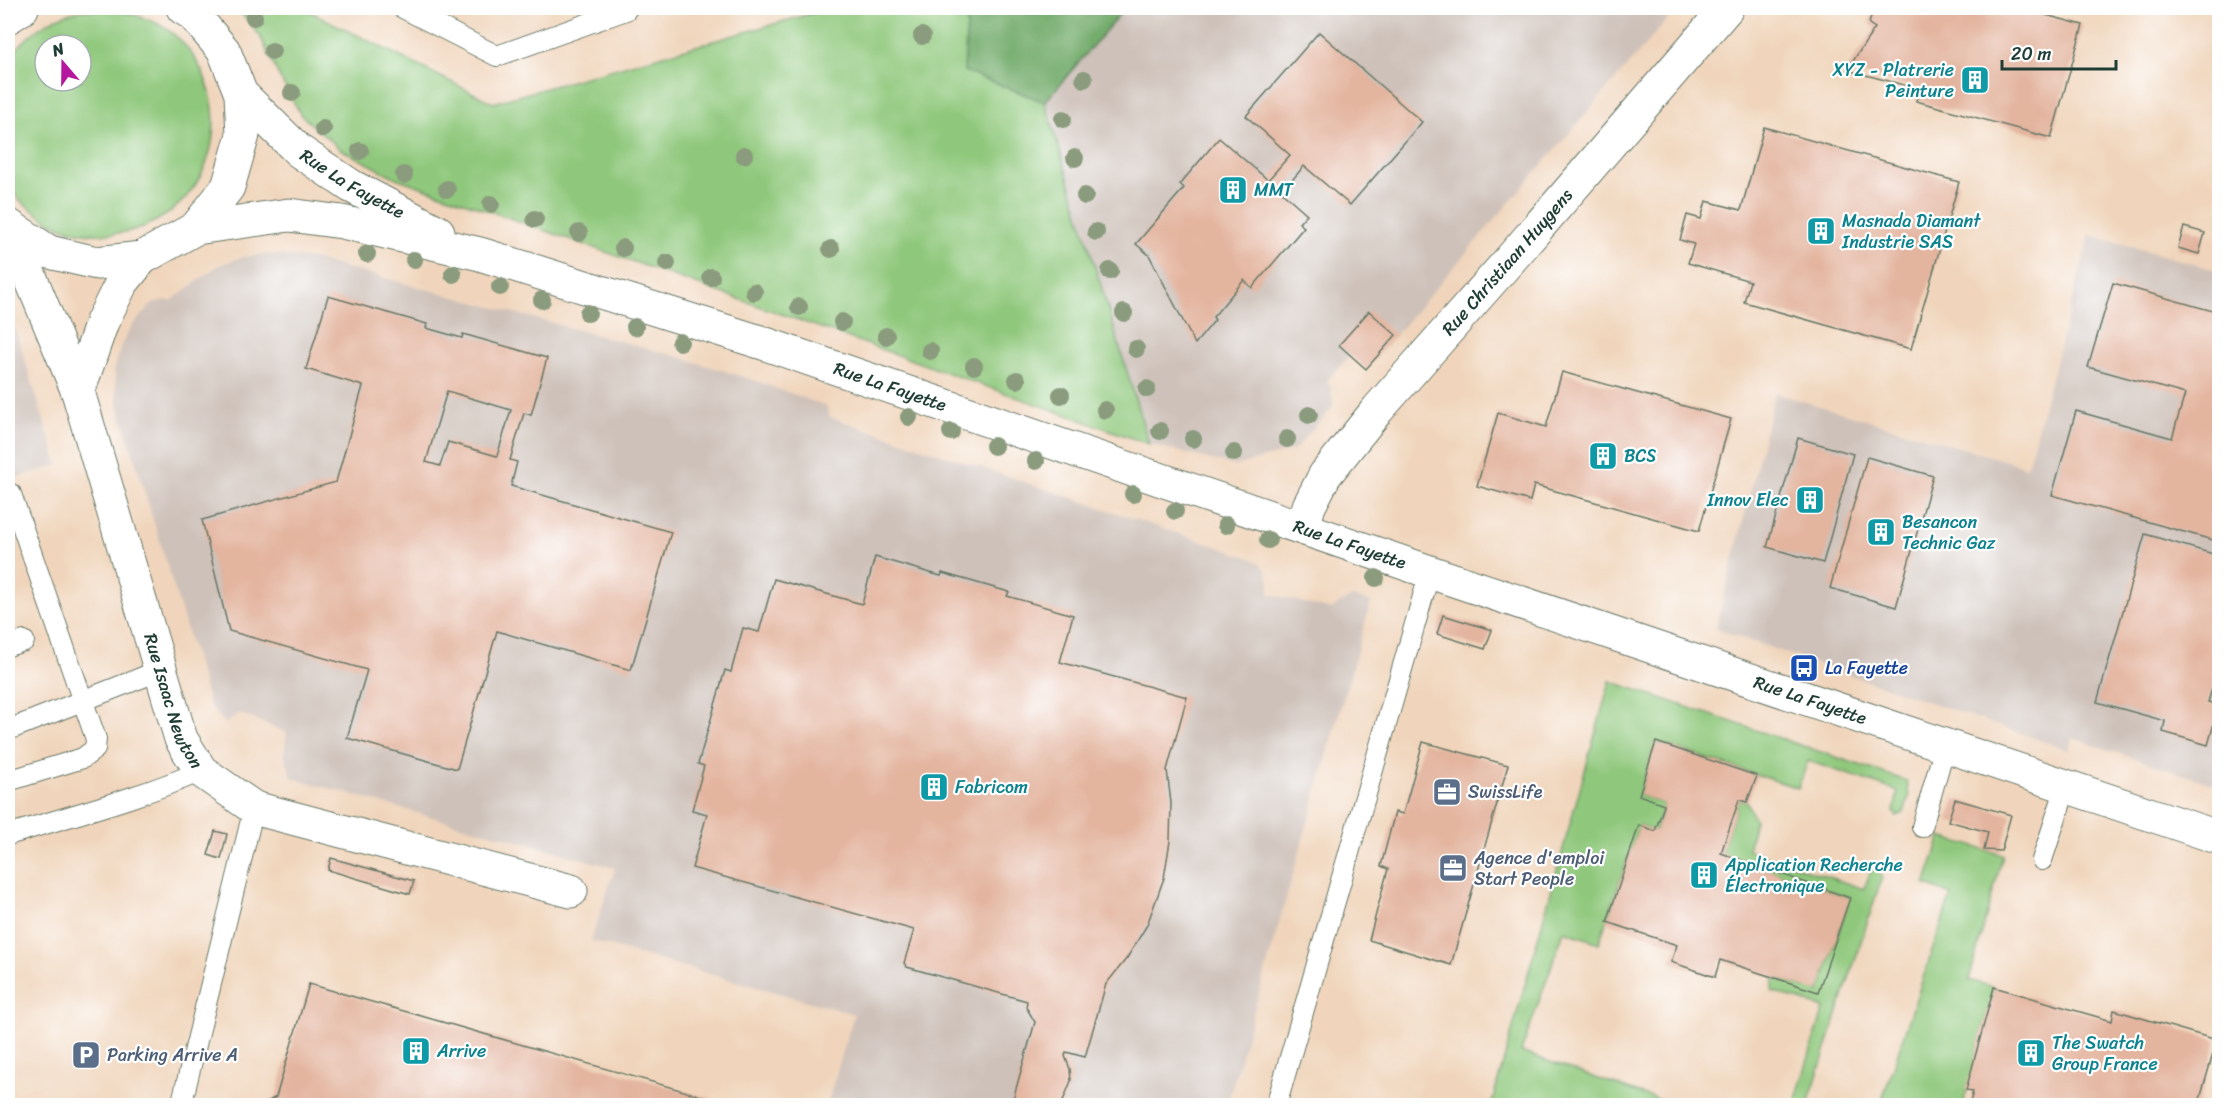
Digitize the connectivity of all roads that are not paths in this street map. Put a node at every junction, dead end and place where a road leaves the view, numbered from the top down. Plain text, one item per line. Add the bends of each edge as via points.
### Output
1 (22, 8) edge
2 (183, 8) edge
3 (403, 8) edge
4 (627, 8) edge
5 (1727, 8) edge
6 (8, 17) edge
7 (241, 94) junction
8 (9, 227) edge
9 (196, 228) junction
10 (480, 254) junction
11 (142, 258) junction
12 (78, 392) junction
13 (11, 494) dead end
14 (1303, 528) junction
15 (1430, 572) junction
16 (161, 670) junction
17 (82, 702) junction
18 (8, 730) edge
19 (1945, 746) junction
20 (201, 771) junction
21 (8, 781) edge
22 (2066, 787) junction
23 (254, 808) junction
24 (1922, 827) dead end
25 (8, 835) edge
26 (2220, 838) edge
27 (2042, 860) dead end
28 (571, 891) dead end
29 (181, 1106) edge
30 (1276, 1106) edge

1 - 6 street
2 - 7 street via 193,14 224,51
3 - 4 lane via 497,56
5 - 14 street, Rue Christiaan Huygens via 1325,475 1308,506
7 - 9 street via 243,135 228,187
7 - 10 street, Rue La Fayette via 299,151 351,186
8 - 11 street via 58,255 97,263
8 - 12 street, Rue Isaac Newton
9 - 10 street, Rue La Fayette via 289,215 342,222
9 - 11 street
10 - 14 street, Rue La Fayette via 760,342
11 - 12 street via 121,284 102,322
12 - 16 street, Rue Isaac Newton
13 - 17 lane
14 - 15 street, Rue La Fayette
15 - 19 street, Rue La Fayette
15 - 30 lane
16 - 17 lane
16 - 20 street, Rue Isaac Newton via 182,739
17 - 18 lane
17 - 21 lane via 96,739 95,749 83,758
19 - 22 street, Rue La Fayette
19 - 24 lane
20 - 23 street, Rue Isaac Newton
20 - 25 lane
22 - 26 street, Rue La Fayette
22 - 27 lane
23 - 28 street, Rue Isaac Newton
23 - 29 lane

